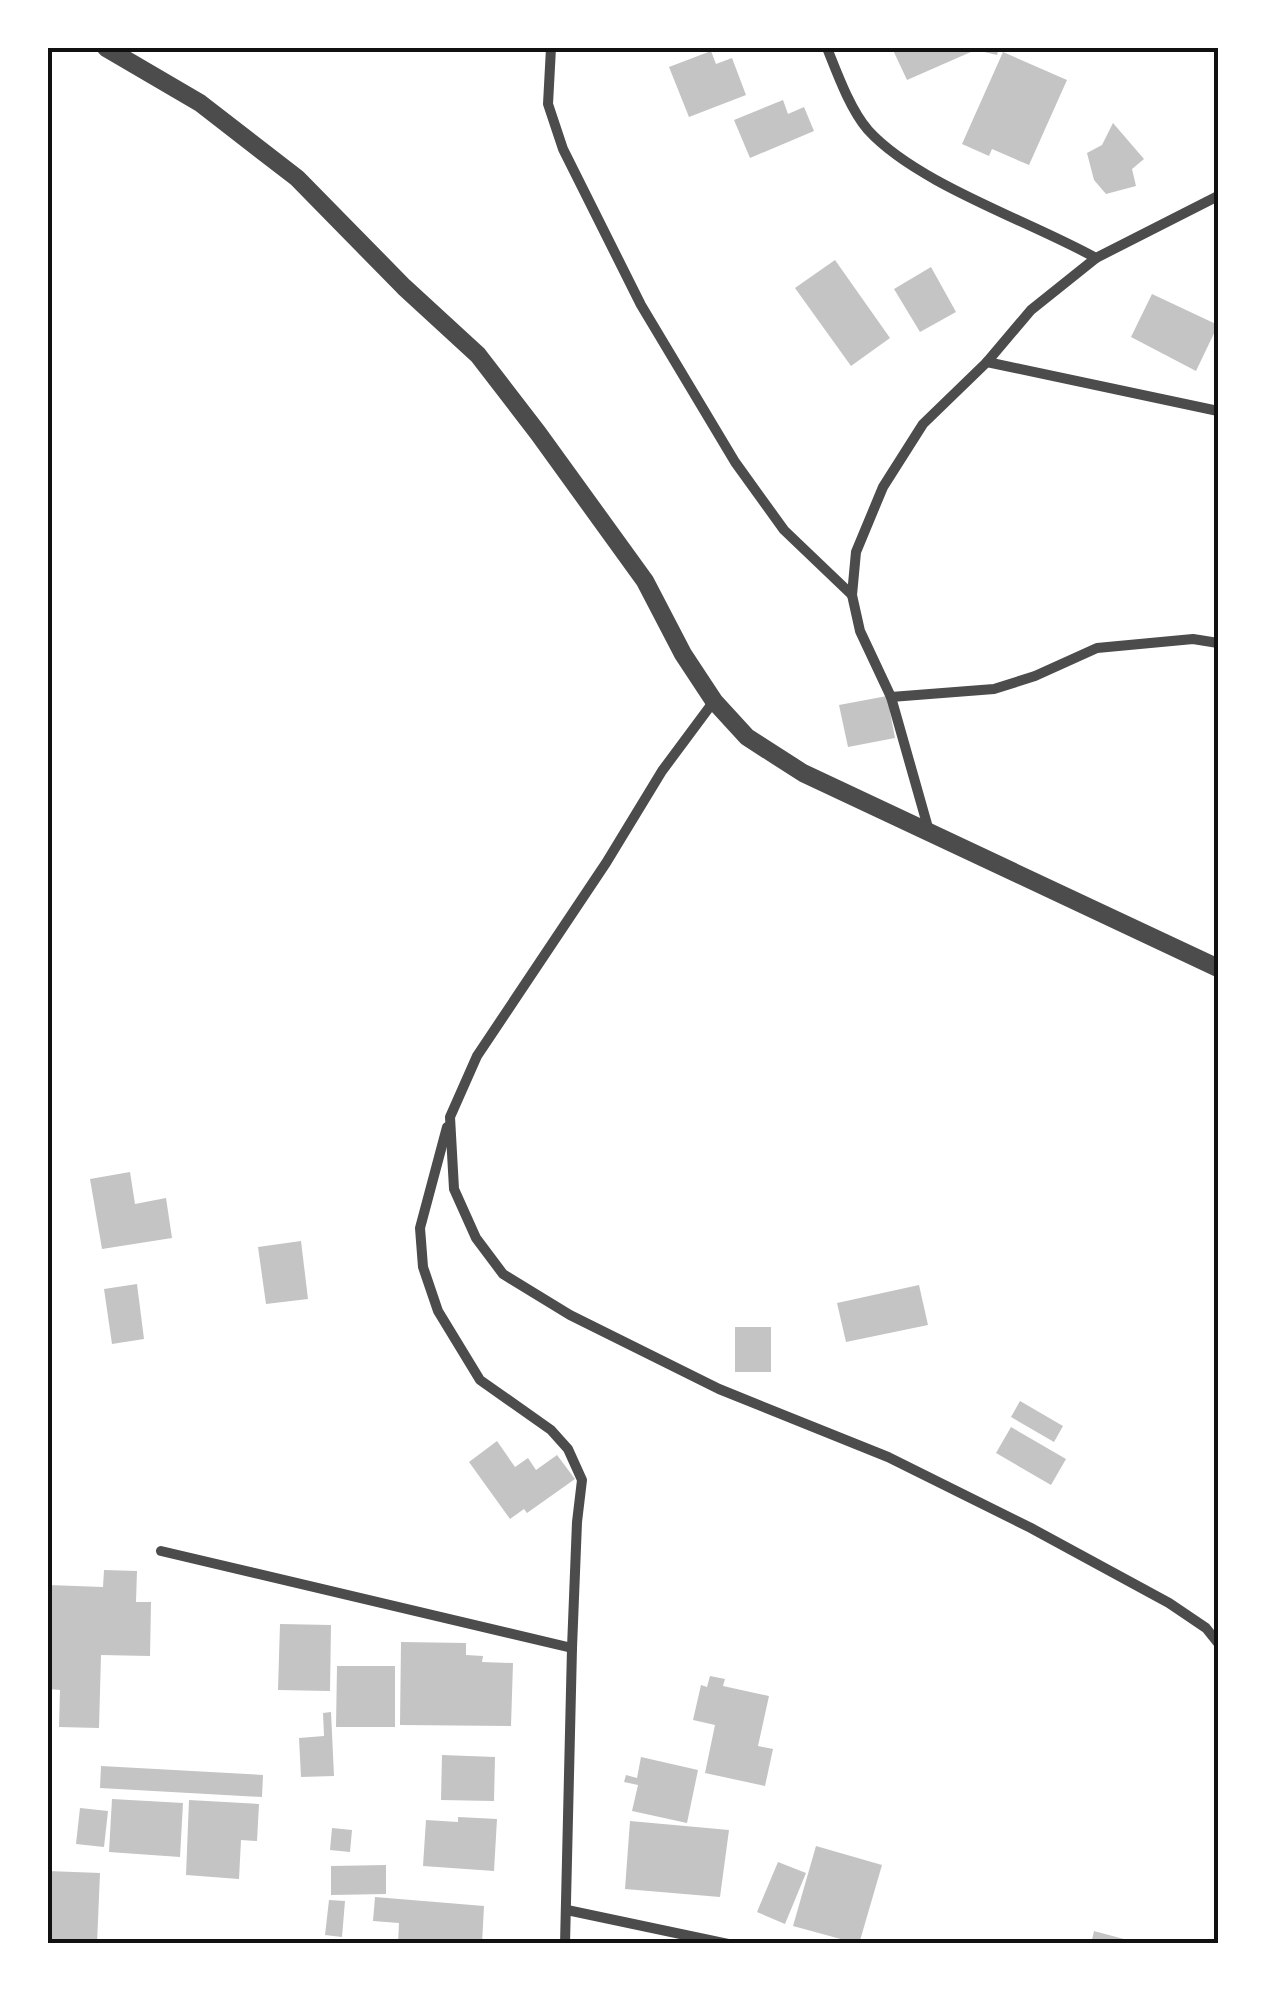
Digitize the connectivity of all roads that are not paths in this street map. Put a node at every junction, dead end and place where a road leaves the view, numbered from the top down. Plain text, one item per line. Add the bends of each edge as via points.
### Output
1 (106, 48) edge
2 (551, 48) edge
3 (826, 48) edge
4 (1218, 196) edge
5 (1096, 258) junction
6 (986, 362) junction
7 (1218, 410) edge
8 (852, 594) junction
9 (1218, 643) edge
10 (891, 697) junction
11 (714, 701) junction
12 (929, 831) junction
13 (1218, 968) edge
14 (450, 1116) junction
15 (161, 1551) dead end
16 (1218, 1643) edge
17 (572, 1648) junction
18 (567, 1910) junction
19 (565, 1944) edge
20 (728, 1944) edge

1 - 11 street via 200,103 298,178 478,356 645,581
2 - 8 street via 548,104 563,149 641,306 784,530
3 - 5 street via 866,127 888,149
4 - 5 street
5 - 6 street via 1031,310
6 - 7 street
6 - 8 street via 924,424 883,487 856,552
8 - 10 street via 860,630
9 - 10 street via 1193,638 1097,648 994,689
10 - 12 street
11 - 12 street via 746,737 803,773
11 - 14 street via 478,1056
12 - 13 street
14 - 16 street via 454,1189 476,1238 503,1274 719,1389 888,1457 1030,1528 1169,1603
14 - 17 street via 420,1228 424,1267 438,1311 480,1380 551,1430 582,1480
15 - 17 street
17 - 18 street
18 - 19 street
18 - 20 street

